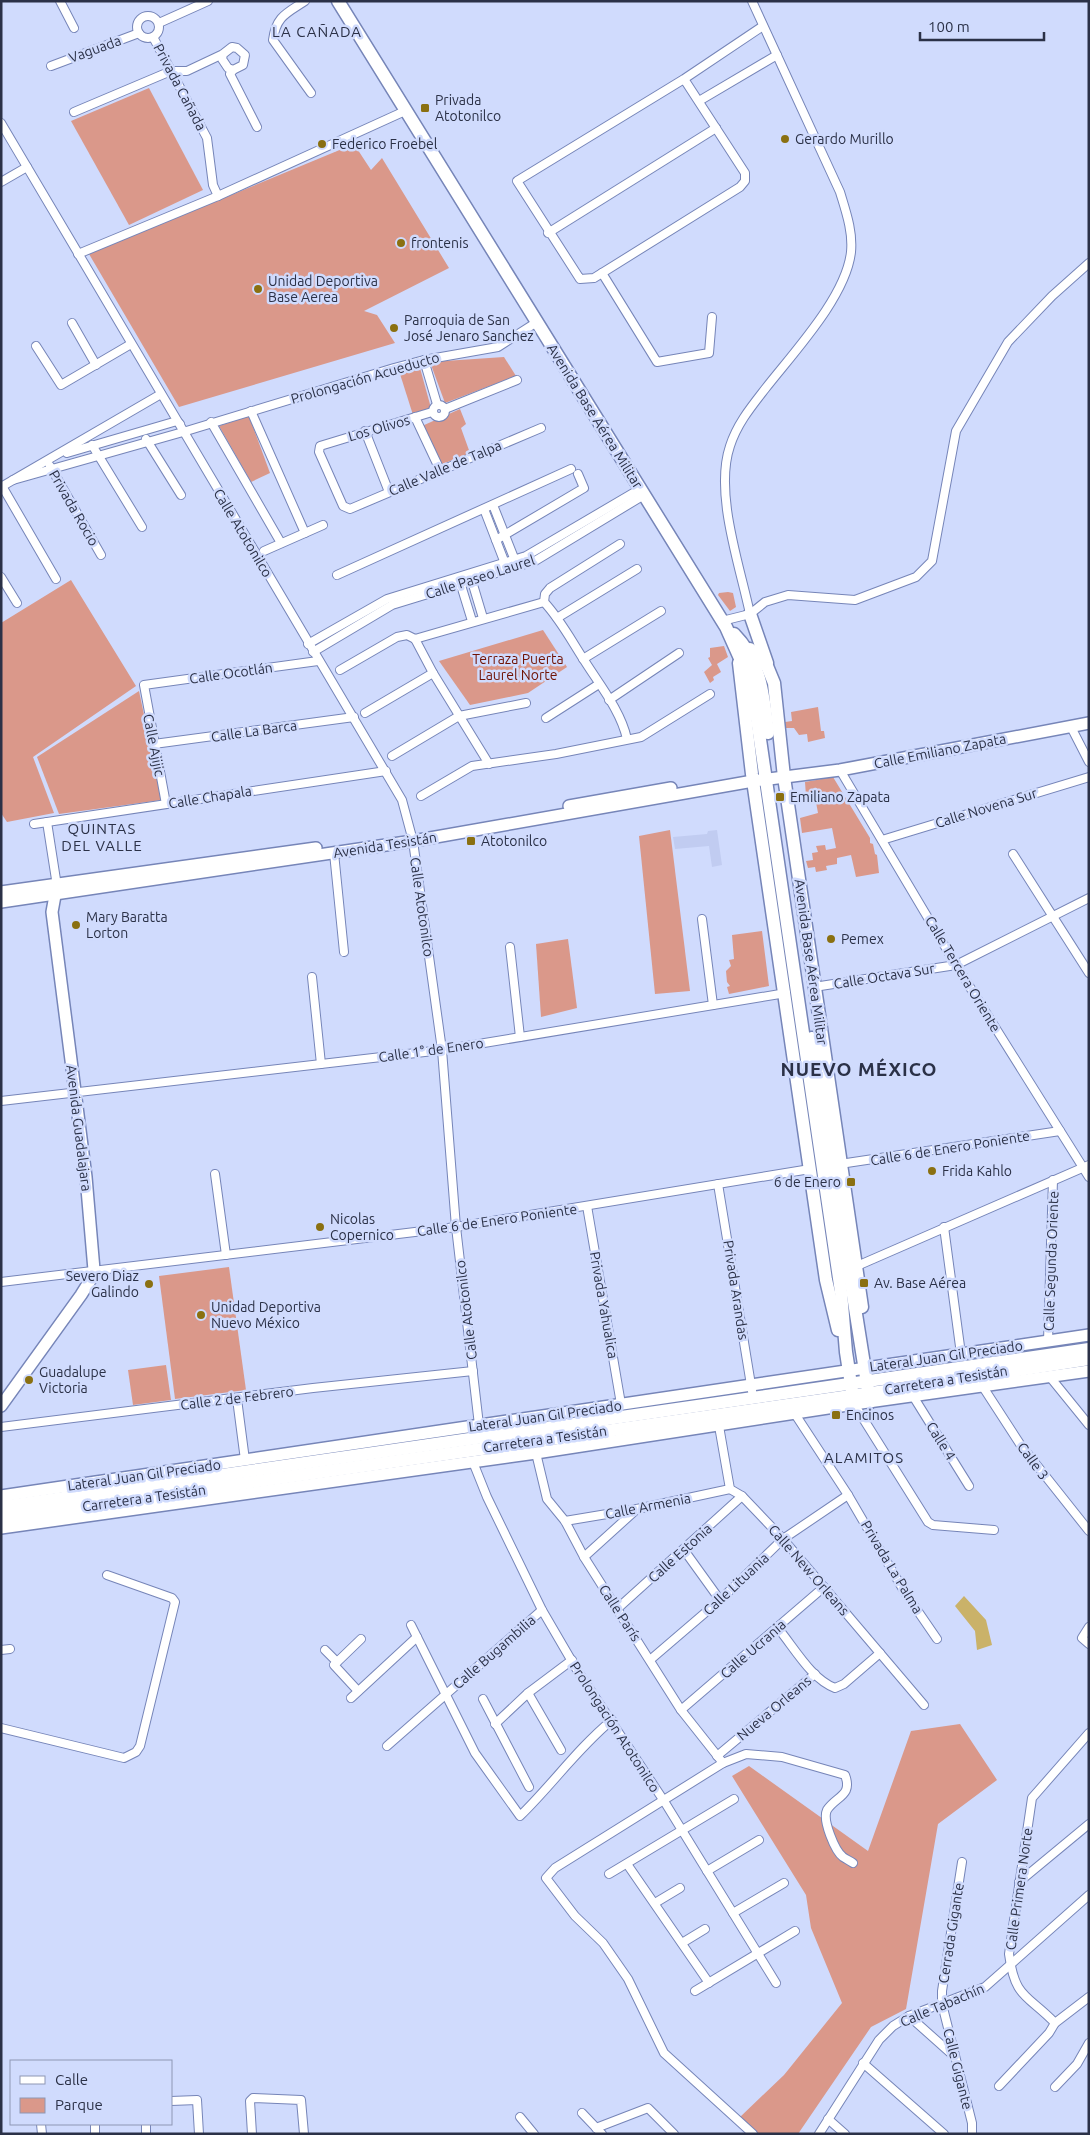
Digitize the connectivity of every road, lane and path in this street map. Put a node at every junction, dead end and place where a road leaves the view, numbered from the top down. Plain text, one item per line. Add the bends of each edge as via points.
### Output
1 (60, 1) edge
2 (305, 1) edge
3 (338, 1) edge
4 (752, 1) edge
5 (203, 2) edge
6 (159, 23) junction
7 (764, 26) junction
8 (74, 28) dead end
9 (139, 33) junction
10 (153, 37) junction
11 (223, 54) junction
12 (776, 55) junction
13 (51, 66) dead end
14 (233, 70) junction
15 (171, 71) junction
16 (684, 79) junction
17 (311, 93) dead end
18 (699, 101) junction
19 (405, 111) junction
20 (74, 112) dead end
21 (1, 123) edge
22 (257, 127) dead end
23 (716, 128) junction
24 (27, 167) junction
25 (1, 182) edge
26 (218, 196) junction
27 (548, 233) junction
28 (78, 254) junction
29 (1089, 263) edge
30 (602, 273) junction
31 (712, 317) dead end
32 (537, 322) junction
33 (72, 323) dead end
34 (131, 344) junction
35 (36, 346) dead end
36 (424, 360) junction
37 (96, 365) junction
38 (516, 380) dead end
39 (161, 394) junction
40 (437, 404) junction
41 (445, 409) junction
42 (251, 411) junction
43 (432, 412) junction
44 (415, 417) junction
45 (177, 422) junction
46 (211, 422) junction
47 (540, 428) dead end
48 (185, 430) junction
49 (142, 431) junction
50 (365, 432) junction
51 (148, 442) junction
52 (92, 445) junction
53 (98, 456) junction
54 (49, 459) junction
55 (52, 469) junction
56 (440, 470) junction
57 (571, 470) dead end
58 (578, 474) dead end
59 (13, 480) junction
60 (2, 486) edge
61 (390, 492) junction
62 (642, 492) junction
63 (181, 495) dead end
64 (493, 505) junction
65 (350, 509) joint
66 (484, 509) junction
67 (323, 525) dead end
68 (142, 527) dead end
69 (305, 533) junction
70 (505, 537) junction
71 (496, 540) junction
72 (281, 543) junction
73 (620, 544) dead end
74 (264, 551) dead end
75 (101, 555) dead end
76 (516, 564) junction
77 (507, 567) junction
78 (637, 569) dead end
79 (337, 575) dead end
80 (1, 577) edge
81 (470, 578) junction
82 (56, 579) dead end
83 (460, 581) junction
84 (544, 602) junction
85 (17, 603) dead end
86 (661, 611) dead end
87 (750, 614) junction
88 (483, 618) junction
89 (557, 618) junction
90 (472, 621) junction
91 (724, 624) junction
92 (415, 639) junction
93 (741, 641) junction
94 (310, 648) junction
95 (679, 653) dead end
96 (738, 656) junction
97 (583, 659) junction
98 (318, 661) junction
99 (768, 666) junction
100 (340, 670) dead end
101 (433, 673) junction
102 (599, 684) junction
103 (144, 686) joint
104 (710, 694) dead end
105 (609, 700) junction
106 (526, 703) dead end
107 (365, 713) dead end
108 (459, 716) junction
109 (354, 717) junction
110 (546, 718) dead end
111 (1089, 724) edge
112 (1071, 727) junction
113 (627, 739) junction
114 (154, 744) junction
115 (392, 756) dead end
116 (1089, 762) edge
117 (489, 764) junction
118 (386, 770) junction
119 (840, 770) junction
120 (777, 776) junction
121 (753, 777) junction
122 (1089, 777) edge
123 (421, 796) dead end
124 (166, 804) junction
125 (47, 822) junction
126 (34, 824) dead end
127 (412, 837) junction
128 (882, 840) junction
129 (334, 853) junction
130 (1013, 854) dead end
131 (56, 891) junction
132 (1, 892) edge
133 (1089, 898) edge
134 (1, 902) edge
135 (1052, 918) junction
136 (702, 919) dead end
137 (510, 947) dead end
138 (344, 952) dead end
139 (956, 965) junction
140 (1089, 974) edge
141 (312, 977) dead end
142 (814, 987) junction
143 (786, 993) junction
144 (713, 1005) junction
145 (520, 1037) junction
146 (442, 1050) junction
147 (321, 1064) junction
148 (75, 1092) junction
149 (1, 1101) edge
150 (1060, 1131) junction
151 (840, 1164) junction
152 (1086, 1166) edge
153 (810, 1169) junction
154 (215, 1174) dead end
155 (1089, 1177) edge
156 (1053, 1180) junction
157 (718, 1184) junction
158 (587, 1206) junction
159 (456, 1227) junction
160 (944, 1227) junction
161 (226, 1254) junction
162 (857, 1266) junction
163 (94, 1270) junction
164 (1, 1282) edge
165 (1089, 1335) edge
166 (1048, 1341) junction
167 (1089, 1349) edge
168 (846, 1352) junction
169 (961, 1354) junction
170 (1089, 1359) edge
171 (864, 1361) junction
172 (473, 1371) junction
173 (1089, 1371) edge
174 (1050, 1377) junction
175 (983, 1387) junction
176 (852, 1388) junction
177 (752, 1391) junction
178 (868, 1391) junction
179 (913, 1396) junction
180 (237, 1399) junction
181 (621, 1404) junction
182 (1, 1406) edge
183 (795, 1414) junction
184 (479, 1425) junction
185 (1089, 1425) edge
186 (718, 1426) junction
187 (1, 1427) edge
188 (401, 1443) junction
189 (536, 1453) junction
190 (245, 1460) junction
191 (473, 1462) junction
192 (969, 1486) dead end
193 (730, 1488) junction
194 (848, 1495) junction
195 (1, 1496) edge
196 (742, 1496) junction
197 (1, 1507) edge
198 (637, 1509) junction
199 (1, 1518) edge
200 (565, 1521) junction
201 (1, 1528) edge
202 (994, 1530) dead end
203 (1089, 1531) edge
204 (783, 1539) junction
205 (684, 1550) junction
206 (584, 1557) junction
207 (107, 1575) dead end
208 (824, 1587) junction
209 (720, 1600) junction
210 (617, 1609) junction
211 (542, 1610) junction
212 (411, 1625) dead end
213 (778, 1627) junction
214 (1089, 1627) edge
215 (417, 1637) junction
216 (361, 1639) dead end
217 (937, 1639) dead end
218 (1089, 1644) edge
219 (1, 1650) edge
220 (10, 1650) dead end
221 (325, 1650) dead end
222 (880, 1653) junction
223 (572, 1660) junction
224 (650, 1660) junction
225 (337, 1662) junction
226 (815, 1674) junction
227 (358, 1692) junction
228 (528, 1693) junction
229 (446, 1694) junction
230 (351, 1698) dead end
231 (483, 1699) dead end
232 (924, 1705) dead end
233 (682, 1710) junction
234 (612, 1720) junction
235 (494, 1724) junction
236 (1, 1728) edge
237 (1089, 1733) edge
238 (387, 1746) dead end
239 (561, 1750) dead end
240 (717, 1756) junction
241 (723, 1763) junction
242 (529, 1787) dead end
243 (734, 1799) dead end
244 (664, 1801) junction
245 (1089, 1824) edge
246 (682, 1830) junction
247 (759, 1840) dead end
248 (962, 1862) dead end
249 (853, 1863) dead end
250 (627, 1864) junction
251 (707, 1871) junction
252 (609, 1874) dead end
253 (1019, 1882) junction
254 (784, 1883) dead end
255 (680, 1888) dead end
256 (1089, 1895) edge
257 (655, 1903) junction
258 (733, 1913) junction
259 (705, 1929) dead end
260 (795, 1931) dead end
261 (682, 1943) junction
262 (758, 1954) junction
263 (1010, 1966) junction
264 (776, 1982) dead end
265 (709, 1983) junction
266 (695, 1991) dead end
267 (1089, 1997) edge
268 (942, 2004) junction
269 (909, 2016) junction
270 (1055, 2023) junction
271 (1089, 2043) edge
272 (955, 2056) junction
273 (863, 2063) junction
274 (999, 2086) dead end
275 (1055, 2086) dead end
276 (172, 2101) edge
277 (582, 2113) dead end
278 (520, 2118) dead end
279 (828, 2119) junction
280 (599, 2131) edge
281 (199, 2134) edge
282 (252, 2134) edge
283 (304, 2134) edge
284 (534, 2134) edge
285 (674, 2134) edge
286 (753, 2134) edge
287 (819, 2134) edge
288 (845, 2134) edge
289 (944, 2134) edge
290 (972, 2134) edge

1 - 8 street
2 - 17 street via 280,18 273,40
3 - 19 main road, Avenida Base Aérea Militar
4 - 7 street
5 - 6 street
6 - 9 street via 146,16 138,23
6 - 10 street
7 - 12 street
7 - 16 street
9 - 10 street via 143,37
9 - 13 street, Vaguada
10 - 15 street, Privada Cañada
11 - 14 street via 224,64
11 - 14 street via 237,48 245,55 243,65
11 - 15 street via 187,70
12 - 18 street
12 - 87 street via 840,192 849,221 851,252 842,279 818,321 742,418 729,448 725,497
14 - 22 street via 230,74
15 - 20 street
15 - 26 street, Privada Cañada via 207,138 213,185
16 - 18 street
16 - 27 street via 517,181
18 - 23 street
19 - 26 street
19 - 32 main road, Avenida Base Aérea Militar
21 - 24 street
23 - 27 street
23 - 30 street via 745,173 745,181
24 - 25 street
24 - 28 street
26 - 28 street
27 - 30 street via 580,280
28 - 34 street
29 - 87 street via 1008,342 956,431 932,561 925,570 916,577 854,600 788,595 765,602
30 - 31 street via 658,362 709,352
32 - 36 street, Prolongación Acueducto via 498,347
32 - 62 main road, Avenida Base Aérea Militar
33 - 37 street
34 - 37 street
34 - 39 street
35 - 37 street via 61,385
36 - 40 street
36 - 42 street, Prolongación Acueducto
38 - 41 street
39 - 45 street
39 - 54 street
40 - 41 street
40 - 43 street
41 - 43 street via 444,415 439,417
42 - 46 street, Prolongación Acueducto
42 - 69 street
43 - 44 street, Los Olivos
44 - 50 street, Los Olivos
44 - 56 street
45 - 48 street
45 - 49 street
46 - 48 street, Prolongación Acueducto
46 - 72 street
47 - 56 street, Calle Valle de Talpa
48 - 51 street, Prolongación Acueducto
48 - 94 street, Calle Atotonilco
49 - 51 street
49 - 52 street
50 - 61 street
50 - 65 street, Los Olivos via 320,446 319,452 343,506
51 - 53 street, Prolongación Acueducto
51 - 63 street
52 - 53 street
52 - 54 street
53 - 55 street, Prolongación Acueducto
53 - 68 street
54 - 55 street, Privada Rocio
54 - 59 street
55 - 59 street, Prolongación Acueducto
55 - 75 street, Privada Rocio
56 - 61 street, Calle Valle de Talpa
57 - 64 street
58 - 70 street via 584,488
59 - 60 street
60 - 82 street
61 - 65 street, Calle Valle de Talpa
62 - 76 street, Calle Paseo Laurel
62 - 91 main road, Avenida Base Aérea Militar
64 - 66 street
64 - 70 street
66 - 71 street
66 - 79 street
67 - 69 street
69 - 72 street
70 - 71 street
70 - 76 street
71 - 77 street
72 - 74 street
73 - 84 street via 550,588
76 - 77 street, Calle Paseo Laurel
77 - 81 street, Calle Paseo Laurel
78 - 89 street
80 - 85 street
81 - 83 street, Calle Paseo Laurel
81 - 88 street
83 - 90 street
83 - 94 street, Calle Paseo Laurel via 387,599
84 - 88 street
84 - 89 street
86 - 97 street
87 - 91 street
87 - 99 main road
88 - 90 street
89 - 97 street
90 - 92 street
91 - 93 main road, Avenida Base Aérea Militar
91 - 96 main road, Avenida Base Aérea Militar
92 - 100 street via 407,635 398,637
92 - 101 street
93 - 99 main road, Avenida Base Aérea Militar
93 - 120 main road, Avenida Base Aérea Militar via 763,688
94 - 98 street, Calle Atotonilco
95 - 105 street
96 - 120 main road, Avenida Base Aérea Militar via 752,684
96 - 121 main road, Avenida Base Aérea Militar
97 - 102 street
98 - 103 street, Calle Ocotlán
98 - 109 street, Calle Atotonilco
99 - 120 main road, Avenida Base Aérea Militar via 774,683
101 - 107 street
101 - 108 street
102 - 105 street
102 - 110 street
103 - 114 street, Calle Ajijic
104 - 113 street via 641,737
105 - 113 street
106 - 108 street
108 - 115 street
108 - 117 street
109 - 114 street, Calle La Barca
109 - 118 street, Calle Atotonilco
111 - 112 main road, Calle Emiliano Zapata
112 - 116 street
112 - 119 main road, Calle Emiliano Zapata
113 - 117 street
114 - 124 street, Calle Ajijic
117 - 123 street via 472,766
118 - 124 street, Calle Chapala
118 - 127 street, Calle Atotonilco via 402,800
119 - 120 main road, Calle Emiliano Zapata
119 - 128 street, Calle Tercera Oriente
120 - 121 main road, Avenida Tesistán
120 - 142 main road, Avenida Base Aérea Militar
120 - 168 main road, Avenida Base Aérea Militar
120 - 171 main road, Avenida Base Aérea Militar via 833,1178
121 - 127 main road, Avenida Tesistán
121 - 143 main road, Avenida Base Aérea Militar
122 - 128 street, Calle Novena Sur
124 - 125 street, Calle Chapala
125 - 126 street, Calle Chapala
125 - 131 street, Avenida Guadalajara
127 - 129 main road, Avenida Tesistán
127 - 131 main road, Avenida Tesistán
127 - 146 street, Calle Atotonilco
128 - 139 street, Calle Tercera Oriente
129 - 131 main road, Avenida Tesistán
129 - 138 street
130 - 135 street
131 - 132 main road, Avenida Tesistán
131 - 134 main road, Avenida Tesistán
131 - 148 main road, Avenida Guadalajara via 52,912
133 - 135 street, Calle Octava Sur
135 - 139 street, Calle Octava Sur
135 - 140 street
136 - 144 street
137 - 145 street
139 - 142 street, Calle Octava Sur
139 - 150 street, Calle Tercera Oriente
141 - 147 street
142 - 151 main road, Avenida Base Aérea Militar
143 - 144 street, Calle 1° de Enero
143 - 153 main road, Avenida Base Aérea Militar
144 - 145 street, Calle 1° de Enero
145 - 146 street, Calle 1° de Enero
146 - 147 street, Calle 1° de Enero
146 - 159 street, Calle Atotonilco
147 - 148 street, Calle 1° de Enero
148 - 149 street, Calle 1° de Enero
148 - 163 main road, Avenida Guadalajara
150 - 151 street, Calle 6 de Enero Poniente
150 - 152 street, Calle Tercera Oriente
151 - 162 main road, Avenida Base Aérea Militar
152 - 155 street, Calle Tercera Oriente
152 - 156 street
153 - 157 street, Calle 6 de Enero Poniente
153 - 168 main road, Avenida Base Aérea Militar via 826,1280
154 - 161 street
156 - 160 street
156 - 166 street, Calle Segunda Oriente
157 - 158 street, Calle 6 de Enero Poniente
157 - 177 street, Privada Arandas
158 - 159 street, Calle 6 de Enero Poniente
158 - 181 street, Privada Yahualica
159 - 161 street, Calle 6 de Enero Poniente
159 - 172 street, Calle Atotonilco
160 - 162 street
160 - 169 street
161 - 163 street, Calle 6 de Enero Poniente
162 - 171 main road, Avenida Base Aérea Militar via 865,1334
163 - 164 street, Calle 6 de Enero Poniente
163 - 182 main road via 81,1295
165 - 166 main road, Lateral Juan Gil Preciado
166 - 169 main road, Lateral Juan Gil Preciado
167 - 178 main road, Carretera a Tesistán
168 - 176 main road, Avenida Base Aérea Militar
169 - 171 main road, Lateral Juan Gil Preciado
170 - 178 main road, Carretera a Tesistán
171 - 176 main road, Lateral Juan Gil Preciado
171 - 178 main road, Avenida Base Aérea Militar
172 - 180 street, Calle 2 de Febrero
172 - 184 street, Calle Atotonilco
173 - 174 main road
174 - 175 main road
174 - 185 street
175 - 179 main road
175 - 203 street, Calle 3 via 1020,1444
176 - 177 main road, Carretera a Tesistán
176 - 178 main road, Carretera a Tesistán
176 - 183 main road, Lateral Juan Gil Preciado
176 - 199 main road, Carretera a Tesistán
176 - 202 street via 928,1522
177 - 181 main road, Lateral Juan Gil Preciado
177 - 188 main road, Carretera a Tesistán
178 - 179 main road
179 - 192 street, Calle 4
180 - 187 street, Calle 2 de Febrero
180 - 190 street
181 - 184 main road, Lateral Juan Gil Preciado
183 - 186 main road, Lateral Juan Gil Preciado
183 - 194 street, Privada La Palma
184 - 188 main road, Lateral Juan Gil Preciado
186 - 189 main road, Lateral Juan Gil Preciado
186 - 193 street
188 - 190 main road, Lateral Juan Gil Preciado
188 - 197 main road, Carretera a Tesistán
189 - 191 main road, Lateral Juan Gil Preciado
189 - 200 street, Calle París via 547,1499
190 - 195 main road, Lateral Juan Gil Preciado
191 - 201 main road, Lateral Juan Gil Preciado
191 - 211 street, Prolongación Atotonilco
193 - 196 street, Calle New Orleans
193 - 198 street, Calle Armenia
194 - 204 street, Calle Lituania
194 - 217 street, Privada La Palma via 904,1591
196 - 204 street, Calle New Orleans
196 - 205 street, Calle Estonia
198 - 200 street, Calle Armenia
198 - 206 street
200 - 206 street, Calle París
204 - 208 street, Calle New Orleans
204 - 209 street, Calle Lituania
205 - 209 street
205 - 210 street, Calle Estonia
206 - 210 street, Calle París
207 - 236 street via 172,1598 175,1602 136,1752 124,1758
208 - 213 street, Calle Ucrania
208 - 222 street, Calle New Orleans
209 - 224 street, Calle Lituania
210 - 224 street, Calle París
211 - 223 street, Prolongación Atotonilco
211 - 229 street, Calle Bugambilia
212 - 215 street, Calle Bugambilia
213 - 226 street
213 - 233 street, Calle Ucrania
214 - 218 street via 1082,1638
215 - 227 street
215 - 229 street, Calle Bugambilia
216 - 225 street
219 - 220 street
221 - 225 street
222 - 226 street, Nueva Orleans via 835,1688
222 - 232 street, Calle New Orleans
223 - 228 street
223 - 234 street, Prolongación Atotonilco
224 - 233 street, Calle París
225 - 227 street via 334,1665
226 - 240 street, Nueva Orleans
227 - 230 street
228 - 235 street
228 - 239 street
229 - 234 street, Calle Bugambilia via 475,1753 520,1816 592,1736
229 - 238 street, Calle Bugambilia
231 - 235 street
233 - 240 street, Calle París
234 - 244 street, Prolongación Atotonilco
235 - 242 street
237 - 253 street, Calle Primera Norte via 1032,1798
240 - 241 street, Calle París
241 - 244 street
241 - 249 street via 746,1754 782,1757 846,1775 846,1792 826,1816 832,1841 842,1857
243 - 246 street
244 - 246 street, Prolongación Atotonilco
244 - 286 street via 554,1868 546,1878 575,1916 602,1943 628,1979 664,2052
245 - 253 street
246 - 250 street
246 - 251 street, Prolongación Atotonilco
247 - 251 street
248 - 268 street, Cerrada Gigante
250 - 252 street
250 - 257 street
251 - 258 street, Prolongación Atotonilco
253 - 263 street, Calle Primera Norte
254 - 258 street
255 - 257 street
256 - 263 street, Calle Tabachín
257 - 261 street
258 - 262 street, Prolongación Atotonilco
259 - 261 street
260 - 262 street
261 - 265 street
262 - 264 street, Prolongación Atotonilco
262 - 265 street
263 - 268 street, Calle Tabachín via 985,1988
263 - 270 street, Calle Primera Norte via 1020,1994
265 - 266 street
267 - 270 street
268 - 269 street, Calle Tabachín
268 - 272 street, Calle Gigante
269 - 272 street
269 - 273 street, Calle Tabachín via 892,2026
270 - 274 street
271 - 275 street via 1077,2064
272 - 290 street, Calle Gigante
273 - 279 street, Calle Tabachín
273 - 289 street
276 - 281 street via 197,2100
277 - 280 street
278 - 284 street
279 - 287 street, Calle Tabachín
279 - 288 street
280 - 285 street via 648,2108
282 - 283 street via 252,2098 300,2100

